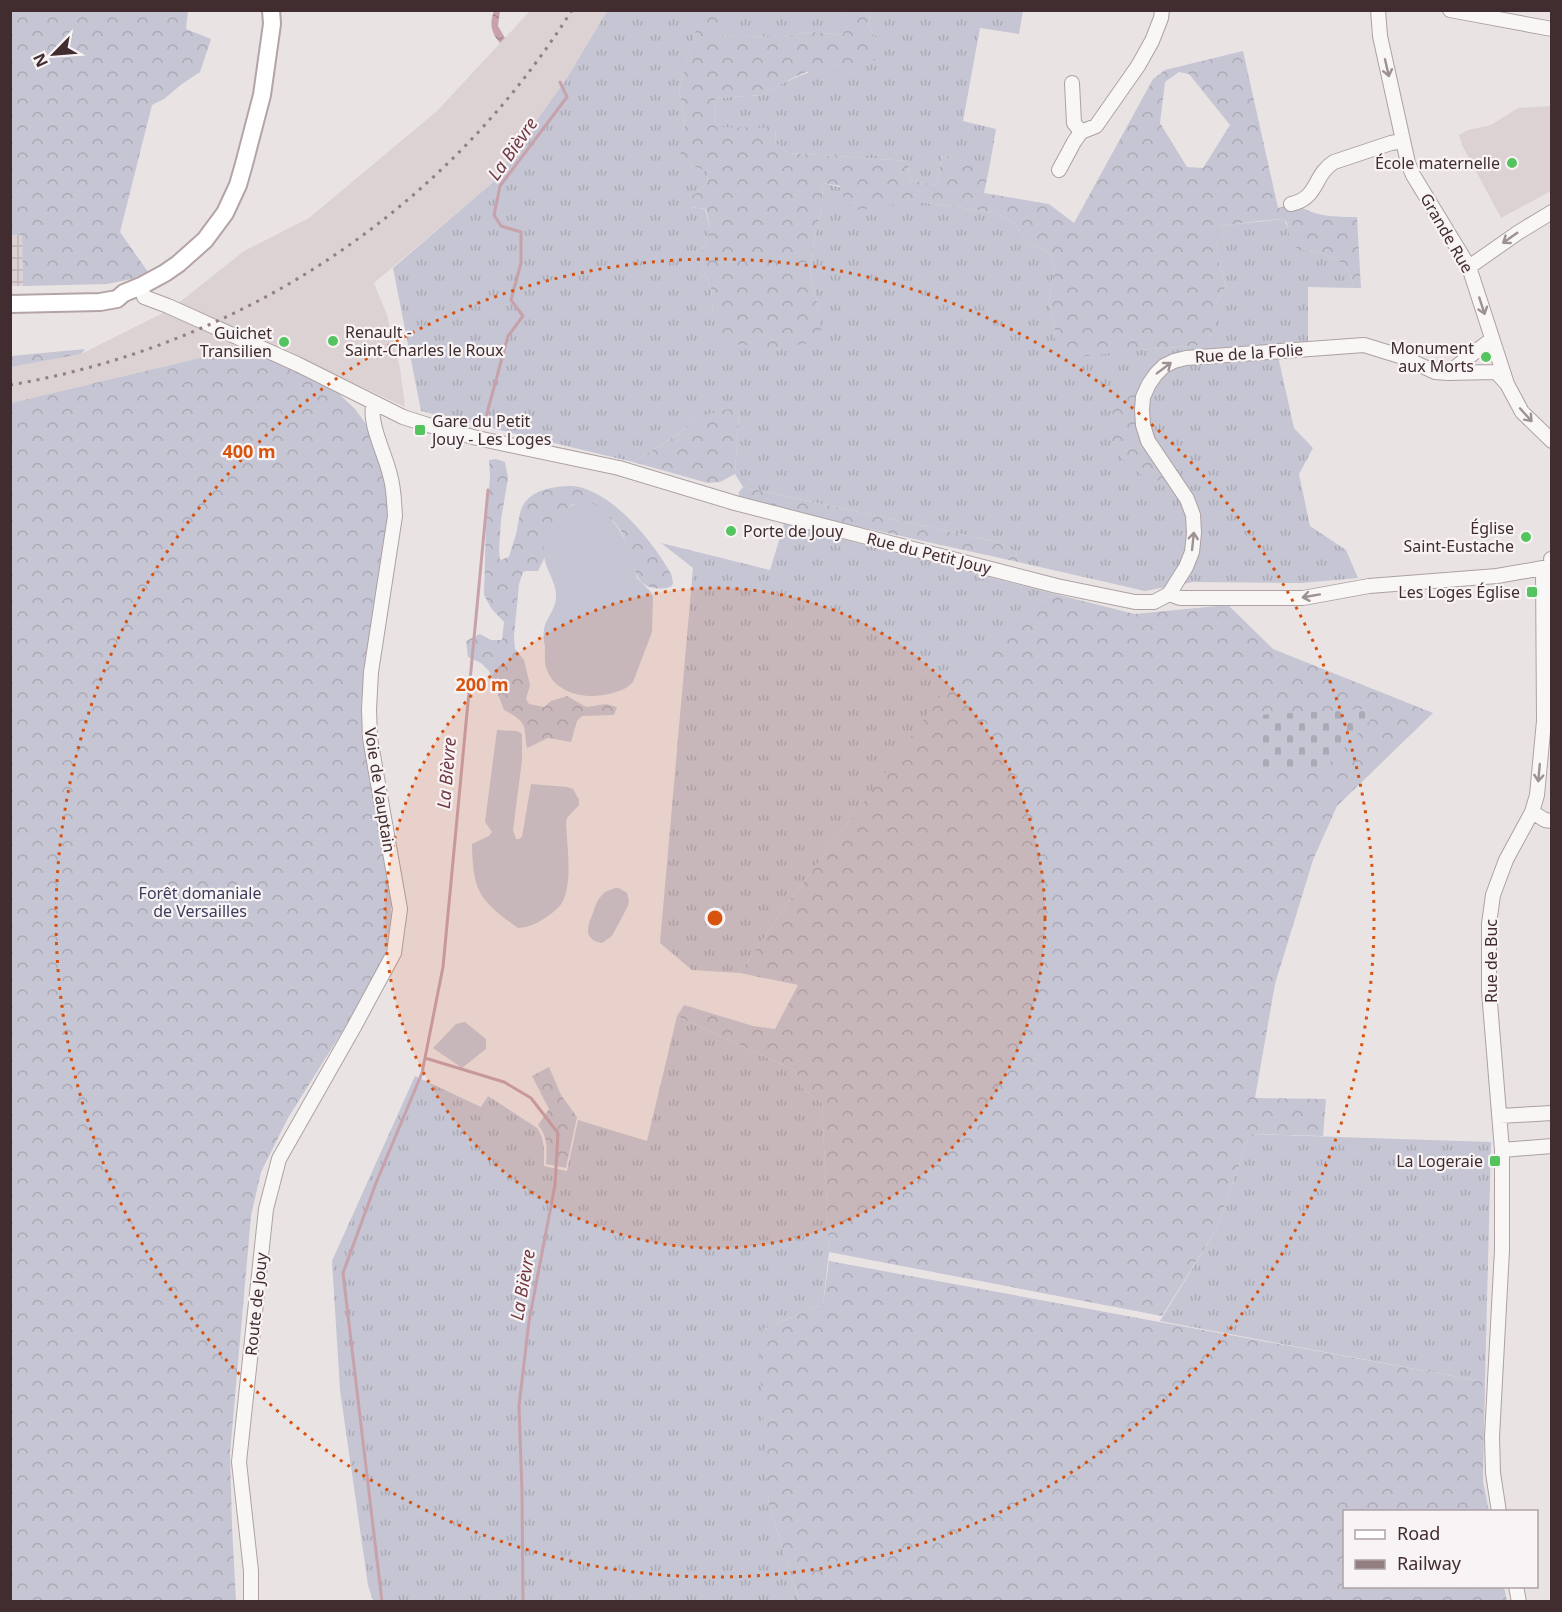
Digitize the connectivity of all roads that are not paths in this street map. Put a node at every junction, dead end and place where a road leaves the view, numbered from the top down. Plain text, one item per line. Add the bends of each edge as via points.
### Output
1 (271, 10) edge
2 (1162, 10) edge
3 (1378, 10) edge
4 (1450, 10) edge
5 (1551, 29) edge
6 (1072, 83) dead end
7 (1081, 132) junction
8 (1397, 142) junction
9 (1059, 170) dead end
10 (1291, 204) dead end
11 (1551, 212) edge
12 (1469, 267) junction
13 (141, 286) junction
14 (124, 293) junction
15 (10, 296) edge
16 (10, 304) edge
17 (1492, 339) junction
18 (1448, 374) junction
19 (1507, 384) junction
20 (374, 403) junction
21 (1551, 441) edge
22 (1547, 564) edge
23 (1169, 594) junction
24 (1532, 812) junction
25 (1551, 821) edge
26 (354, 1027) joint
27 (1551, 1113) edge
28 (1500, 1116) junction
29 (1551, 1146) edge
30 (1502, 1150) junction
31 (1499, 1510) edge
32 (251, 1602) edge

1 - 13 main road via 260,106 231,201 205,240 172,269
2 - 7 street via 1152,41 1138,66 1096,126
3 -> 8 street, Grande Rue
4 - 5 street
6 - 7 street via 1074,123
7 - 9 street
8 - 10 street via 1331,164 1306,198
8 - 12 street, Grande Rue via 1413,176
11 -> 12 street
12 -> 17 street, Grande Rue
13 - 14 main road
13 - 20 street, Rue du Petit Jouy via 144,297 260,347
14 - 15 main road
14 - 16 main road via 100,302
17 - 18 street
17 - 19 street, Grande Rue
18 - 19 street, Rue de la Folie via 1494,372
23 -> 18 street, Rue de la Folie via 1186,567 1194,533 1187,499 1148,441 1143,425 1143,397 1164,366 1186,358 1364,345
19 -> 21 street, Grande Rue via 1522,412
20 - 23 street, Rue du Petit Jouy via 428,425 619,468 1057,586 1135,602 1154,602
20 - 26 street, Voie de Vauptain via 375,428 394,490 395,516 371,672 370,738 400,909 393,953
22 -> 23 street, Rue du Petit Jouy via 1497,576 1369,586 1304,598 1180,598
22 -> 24 street, Rue de Buc via 1542,581 1544,721
24 - 25 street
24 - 28 street, Rue de Buc via 1506,860 1493,895 1489,924 1489,992
26 - 32 street, Route de Jouy via 279,1159 266,1209 239,1462
27 - 28 street
28 - 30 street, Rue de Buc
29 - 30 street
30 - 31 street, Rue de Buc via 1502,1250 1492,1446

